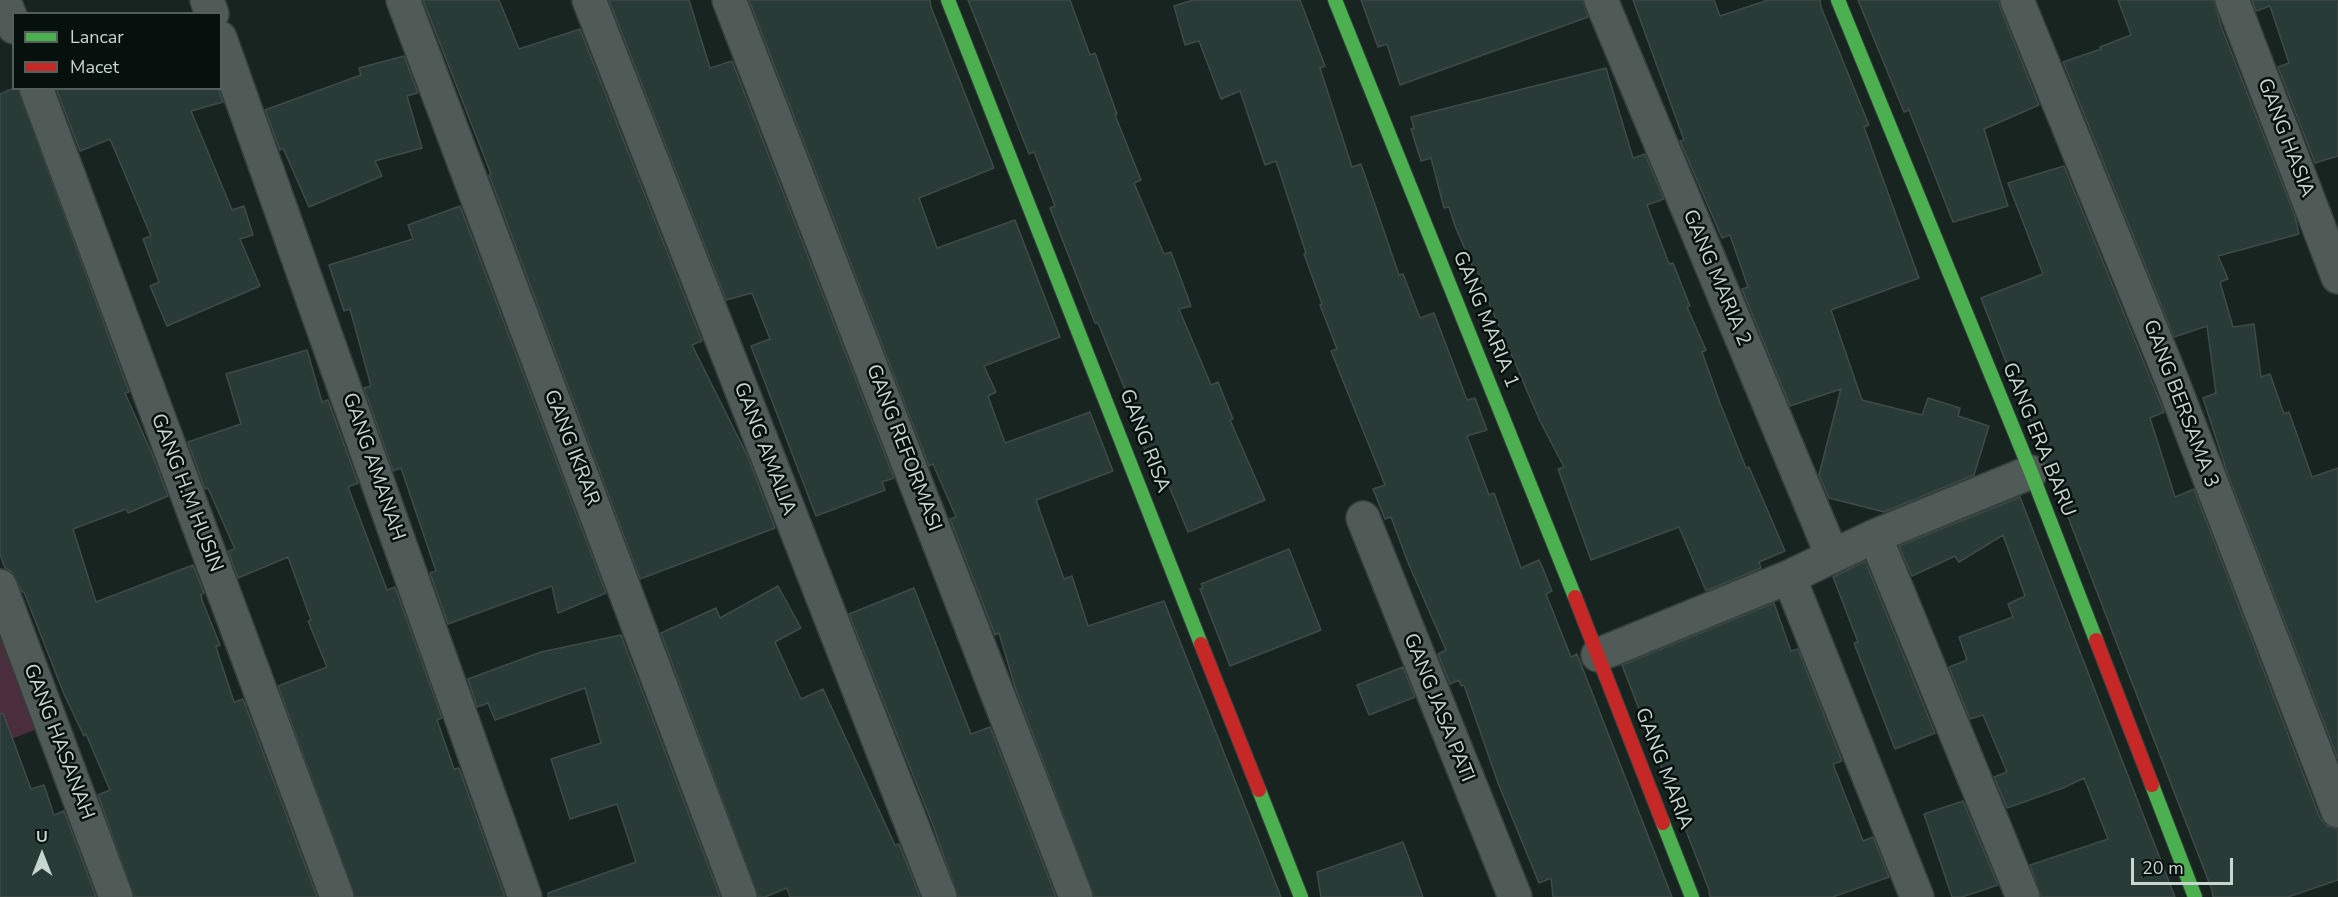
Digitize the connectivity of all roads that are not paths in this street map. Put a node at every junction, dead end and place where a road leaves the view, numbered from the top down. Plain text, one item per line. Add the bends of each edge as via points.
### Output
1 (4, 0) edge
2 (403, 0) edge
3 (589, 0) edge
4 (729, 0) edge
5 (948, 0) edge
6 (1335, 0) edge
7 (1601, 0) edge
8 (1838, 0) edge
9 (2017, 0) edge
10 (2232, 0) edge
11 (12, 22) edge
12 (222, 44) edge
13 (37, 90) edge
14 (2338, 277) edge
15 (2031, 472) junction
16 (1363, 518) dead end
17 (1875, 536) junction
18 (1832, 555) junction
19 (1788, 577) junction
20 (0, 586) edge
21 (1598, 655) junction
22 (2338, 811) edge
23 (116, 897) edge
24 (337, 897) edge
25 (525, 897) edge
26 (740, 897) edge
27 (940, 897) edge
28 (1076, 897) edge
29 (1301, 897) edge
30 (1515, 897) edge
31 (1692, 897) edge
32 (1917, 897) edge
33 (2023, 897) edge
34 (2195, 897) edge

1 - 11 street
2 - 26 street, GANG IKRAR
3 - 27 street, GANG AMALIA
4 - 28 street, GANG REFORMASI
5 - 29 street, GANG RISA
6 - 21 street, GANG MARIA 1
7 - 18 street, GANG MARIA 2
8 - 15 street, GANG ERA BARU
9 - 22 street, GANG BERSAMA 3 via 2169,373
10 - 14 street, GANG HASIA
12 - 25 street, GANG AMANAH
13 - 24 street, GANG H.M HUSIN
15 - 17 street
15 - 34 street, GANG ERA BARU
16 - 30 street, GANG JASA PATI
17 - 18 street
17 - 33 street
18 - 19 street
19 - 21 street
19 - 32 street
20 - 23 street, GANG HASANAH
21 - 31 street, GANG MARIA

